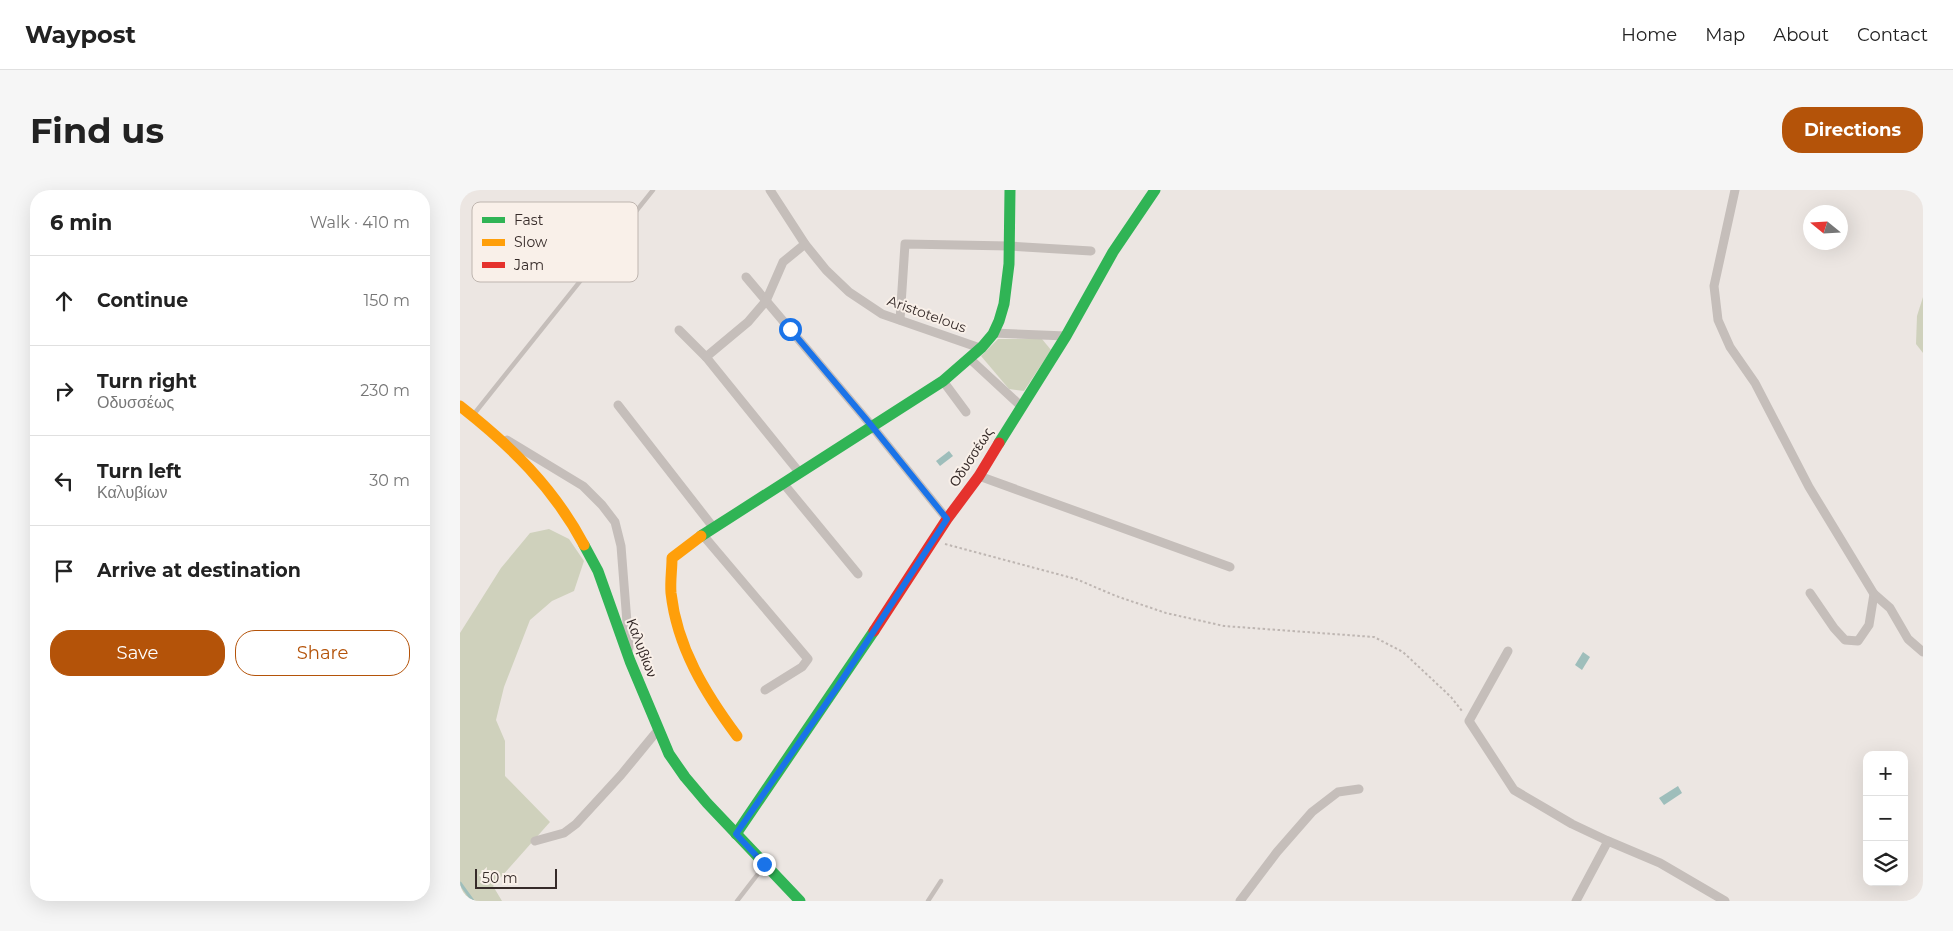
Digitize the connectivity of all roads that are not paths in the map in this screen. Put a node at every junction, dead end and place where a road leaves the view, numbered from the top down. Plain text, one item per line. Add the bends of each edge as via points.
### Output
1 (462, 190) edge
2 (653, 190) edge
3 (770, 190) edge
4 (1010, 190) edge
5 (1155, 190) edge
6 (1735, 190) edge
7 (460, 194) edge
8 (638, 209) edge
9 (805, 244) junction
10 (1009, 246) junction
11 (1091, 251) dead end
12 (746, 277) dead end
13 (580, 282) edge
14 (766, 301) junction
15 (900, 320) junction
16 (679, 330) dead end
17 (993, 333) junction
18 (1066, 336) junction
19 (980, 348) junction
20 (706, 357) junction
21 (970, 359) junction
22 (942, 381) junction
23 (618, 405) dead end
24 (460, 406) edge
25 (1022, 407) junction
26 (966, 412) dead end
27 (473, 416) junction
28 (871, 425) junction
29 (492, 431) junction
30 (799, 472) junction
31 (978, 476) junction
32 (783, 483) junction
33 (947, 519) junction
34 (713, 526) junction
35 (702, 534) junction
36 (1230, 567) dead end
37 (858, 574) dead end
38 (1810, 593) dead end
39 (1874, 594) junction
40 (1508, 651) dead end
41 (1923, 652) edge
42 (630, 661) junction
43 (765, 690) dead end
44 (658, 730) junction
45 (737, 736) dead end
46 (1359, 789) dead end
47 (736, 834) junction
48 (535, 841) dead end
49 (1608, 841) junction
50 (764, 864) junction
51 (941, 881) dead end
52 (737, 901) edge
53 (800, 901) edge
54 (928, 901) edge
55 (1240, 901) edge
56 (1576, 901) edge
57 (1725, 901) edge

1 - 7 street
2 - 8 lane
3 - 9 street, Aristotelous
4 - 10 street
5 - 18 street, Οδυσσέως via 1113,252
6 - 39 street via 1714,286 1718,320 1809,487
9 - 14 street via 783,262
9 - 15 street, Aristotelous via 848,292 882,314
10 - 11 street
10 - 15 street via 905,244
10 - 17 street via 1008,285
12 - 14 street
13 - 27 lane
14 - 20 street via 748,322
14 - 28 street
15 - 19 street, Aristotelous
16 - 20 street
17 - 18 street
17 - 19 street
18 - 25 street, Οδυσσέως
19 - 21 street
20 - 30 street
21 - 22 street
21 - 25 street
22 - 26 street
22 - 28 street
23 - 34 street
24 - 27 street, Καλυβίων
25 - 31 street, Οδυσσέως
27 - 29 street, Καλυβίων
28 - 30 street
28 - 33 street
29 - 42 street, Καλυβίων via 546,486 571,520 598,571
29 - 42 street via 583,486 615,522 621,546
30 - 32 street
31 - 33 street, Οδυσσέως
31 - 36 street
32 - 34 street
32 - 37 street
33 - 47 street, Οδυσσέως
34 - 35 street
35 - 43 street via 808,659 802,667
35 - 45 street via 672,558 671,592 677,627 690,664 713,704
38 - 39 street via 1845,640 1858,641 1869,625
39 - 41 street via 1890,608 1908,639
40 - 49 street via 1469,721 1514,790
42 - 44 street, Καλυβίων
44 - 47 street, Καλυβίων via 685,777
44 - 48 street via 576,824 564,833
46 - 55 street via 1338,792 1312,812
47 - 50 street, Καλυβίων
49 - 56 street
49 - 57 street via 1660,863
50 - 52 lane
50 - 53 street, Καλυβίων
51 - 54 lane

